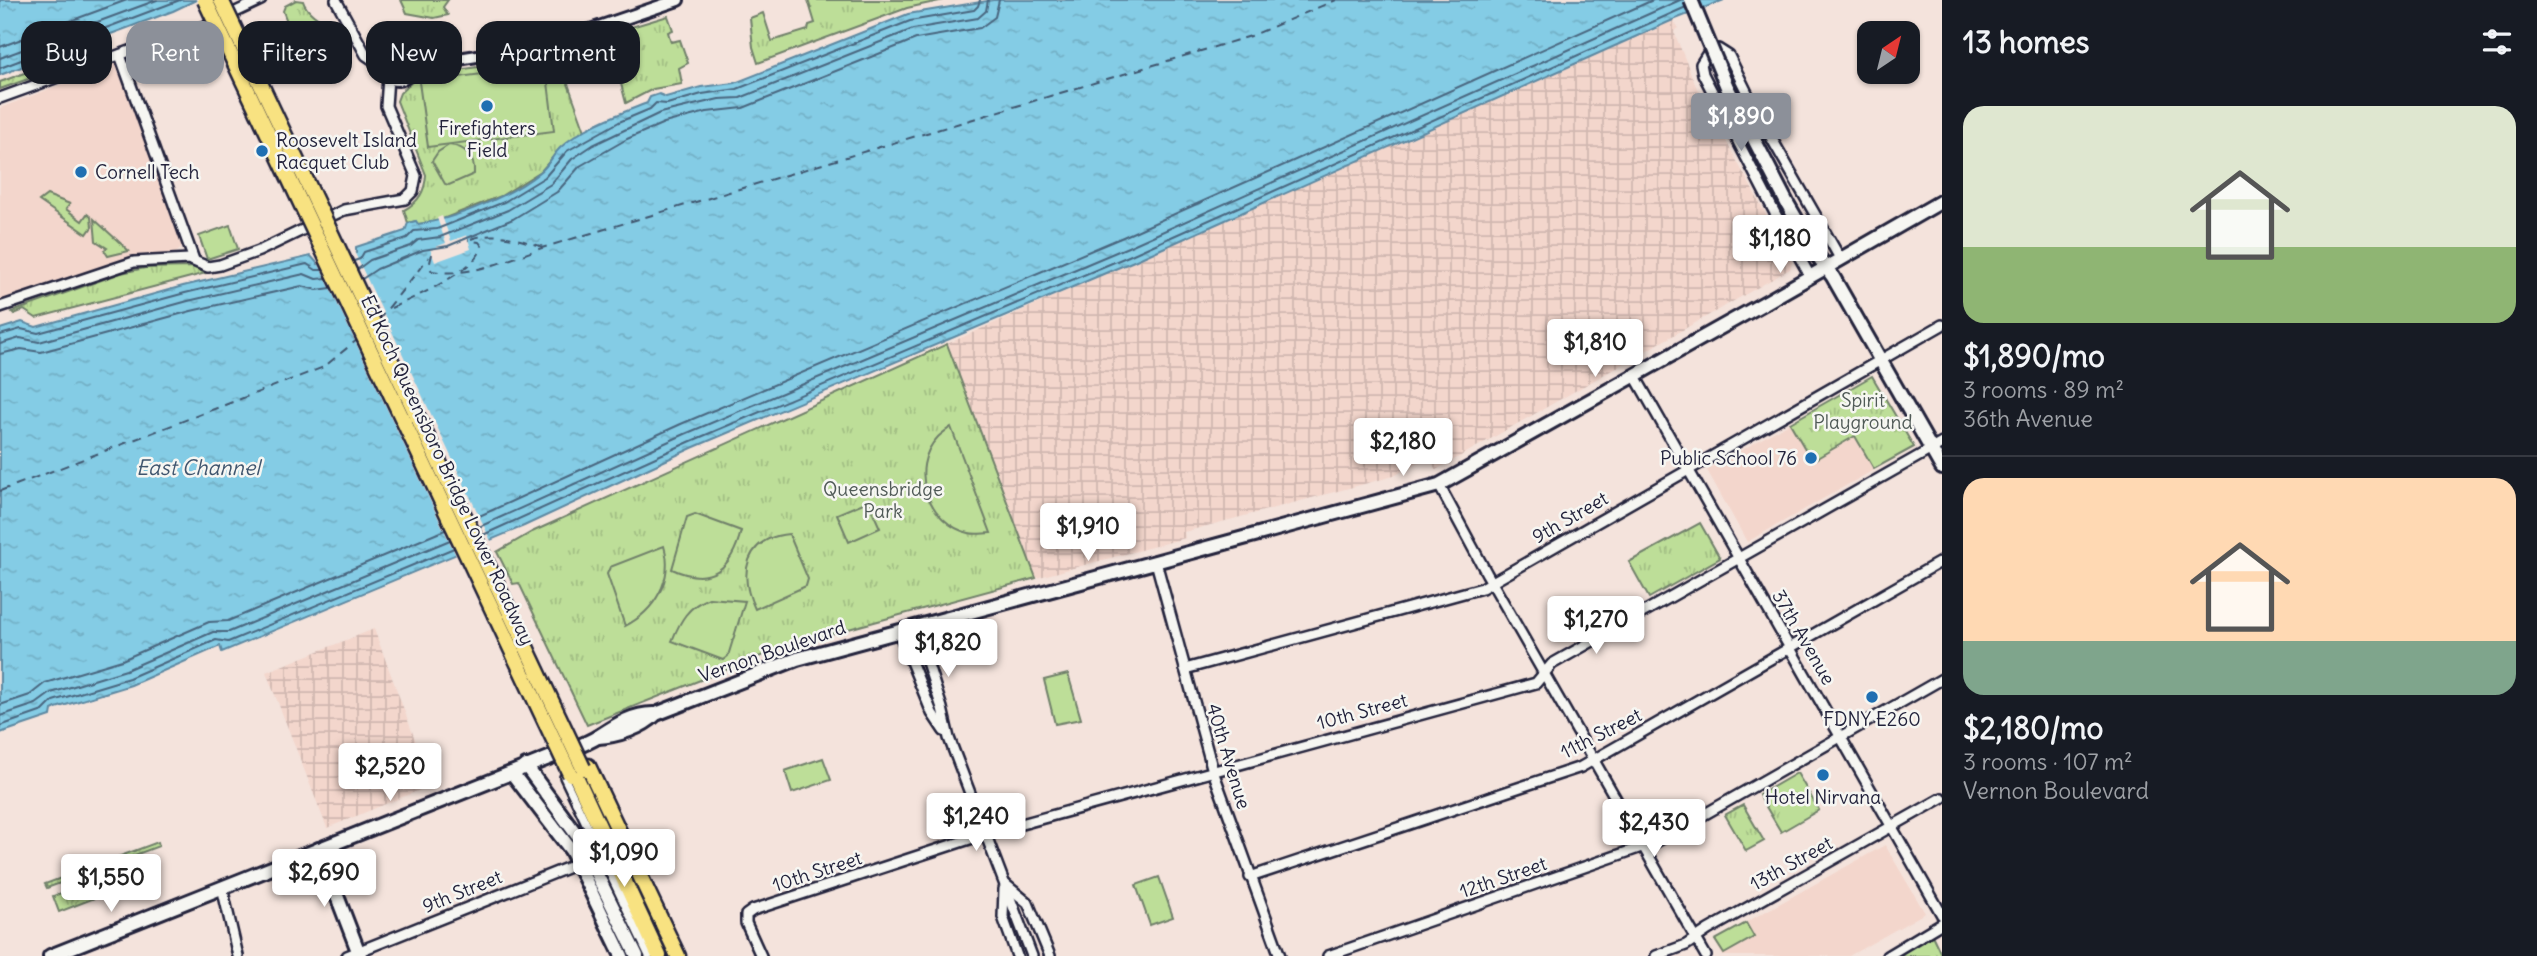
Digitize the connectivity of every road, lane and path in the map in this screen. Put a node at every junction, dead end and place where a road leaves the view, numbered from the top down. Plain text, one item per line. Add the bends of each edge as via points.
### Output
1 (207, 0) edge
2 (224, 0) edge
3 (261, 0) edge
4 (336, 0) edge
5 (678, 0) edge
6 (1691, 0) edge
7 (120, 55) junction
8 (366, 55) edge
9 (462, 58) edge
10 (388, 84) edge
11 (0, 98) edge
12 (1942, 201) edge
13 (194, 260) junction
14 (1841, 260) junction
15 (1826, 267) junction
16 (1810, 276) junction
17 (0, 307) edge
18 (1942, 325) edge
19 (1881, 360) junction
20 (1635, 376) junction
21 (1937, 446) edge
22 (1942, 468) edge
23 (1688, 470) junction
24 (1438, 485) junction
25 (1739, 559) junction
26 (1942, 561) edge
27 (1156, 562) junction
28 (1492, 581) junction
29 (916, 628) junction
30 (899, 632) junction
31 (1790, 648) junction
32 (1185, 668) junction
33 (1544, 673) junction
34 (1942, 679) edge
35 (1841, 737) junction
36 (949, 738) junction
37 (1594, 760) junction
38 (526, 766) junction
39 (585, 767) junction
40 (1213, 771) junction
41 (512, 773) junction
42 (564, 777) dead end
43 (1942, 798) edge
44 (1892, 827) junction
45 (985, 834) junction
46 (1644, 847) junction
47 (318, 849) junction
48 (584, 861) junction
49 (1250, 877) junction
50 (1004, 883) junction
51 (222, 887) junction
52 (1942, 915) edge
53 (1942, 923) edge
54 (1696, 939) junction
55 (355, 955) edge
56 (50, 956) edge
57 (238, 956) edge
58 (622, 956) edge
59 (638, 956) edge
60 (658, 956) edge
61 (672, 956) edge
62 (678, 956) edge
63 (761, 956) edge
64 (1017, 956) edge
65 (1032, 956) edge
66 (1050, 956) edge
67 (1280, 956) edge
68 (1328, 956) edge
69 (1656, 956) edge
70 (1706, 956) edge
71 (1887, 956) edge

1 - 60 highway, Ed Koch Queensboro Bridge Lower Roadway, bridge
2 - 39 highway, bridge
3 - 7 street via 206,26
4 - 8 street
5 - 9 street via 537,47
6 - 15 main road, bridge via 1727,87
7 - 11 street
7 - 13 street
10 - 13 street via 386,106 416,172 416,184 408,197 344,210 220,265 208,267
12 - 14 main road, Vernon Boulevard
13 - 17 street via 123,264
14 - 15 main road, Vernon Boulevard
14 - 16 street via 1729,56 1718,49 1708,53 1702,62 1703,74
15 - 16 main road, Vernon Boulevard
15 - 19 main road
16 - 20 main road, Vernon Boulevard
18 - 19 street, 9th Street
19 - 21 main road
19 - 23 street, 9th Street
20 - 23 street, 37th Avenue
20 - 24 main road, Vernon Boulevard
21 - 22 main road
21 - 25 street, 10th Street
23 - 25 street, 37th Avenue
23 - 28 street, 9th Street
24 - 27 main road, Vernon Boulevard
24 - 28 street
25 - 31 street, 37th Avenue
25 - 33 street, 10th Street via 1553,663
26 - 31 street, 11th Street
27 - 29 main road, Vernon Boulevard
27 - 32 street, 40th Avenue
28 - 32 street, 9th Street via 1482,588
28 - 33 street
29 - 30 main road, Vernon Boulevard
29 - 36 street
30 - 36 street via 932,713
30 - 38 main road, Vernon Boulevard via 779,665 612,736 598,737
31 - 35 street, 37th Avenue
31 - 37 street, 11th Street
32 - 40 street, 40th Avenue
33 - 37 street
33 - 40 street, 10th Street via 1536,683
34 - 35 street, 12th Street
35 - 44 street, 37th Avenue
35 - 46 street, 12th Street
36 - 45 street
37 - 46 street
37 - 49 street, 11th Street
38 - 41 main road, Vernon Boulevard
38 - 48 main road via 579,838
39 - 61 highway
39 - 62 highway
40 - 45 street, 10th Street
40 - 49 street, 40th Avenue
41 - 47 main road, Vernon Boulevard
41 - 48 main road
42 - 59 street
43 - 44 street, 13th Street
44 - 52 street, 37th Avenue
44 - 54 street, 13th Street
45 - 50 street
45 - 63 street, 10th Street via 753,910 746,915 746,923
46 - 54 street
46 - 68 street, 12th Street
47 - 51 main road, Vernon Boulevard
47 - 55 main road
48 - 55 street, 9th Street
48 - 58 main road
48 - 59 main road
49 - 67 street, 40th Avenue
50 - 64 street via 1003,917
50 - 65 street
50 - 66 street via 1028,903
51 - 56 main road, Vernon Boulevard
51 - 57 street
53 - 71 street
54 - 69 street, 13th Street
54 - 70 street

